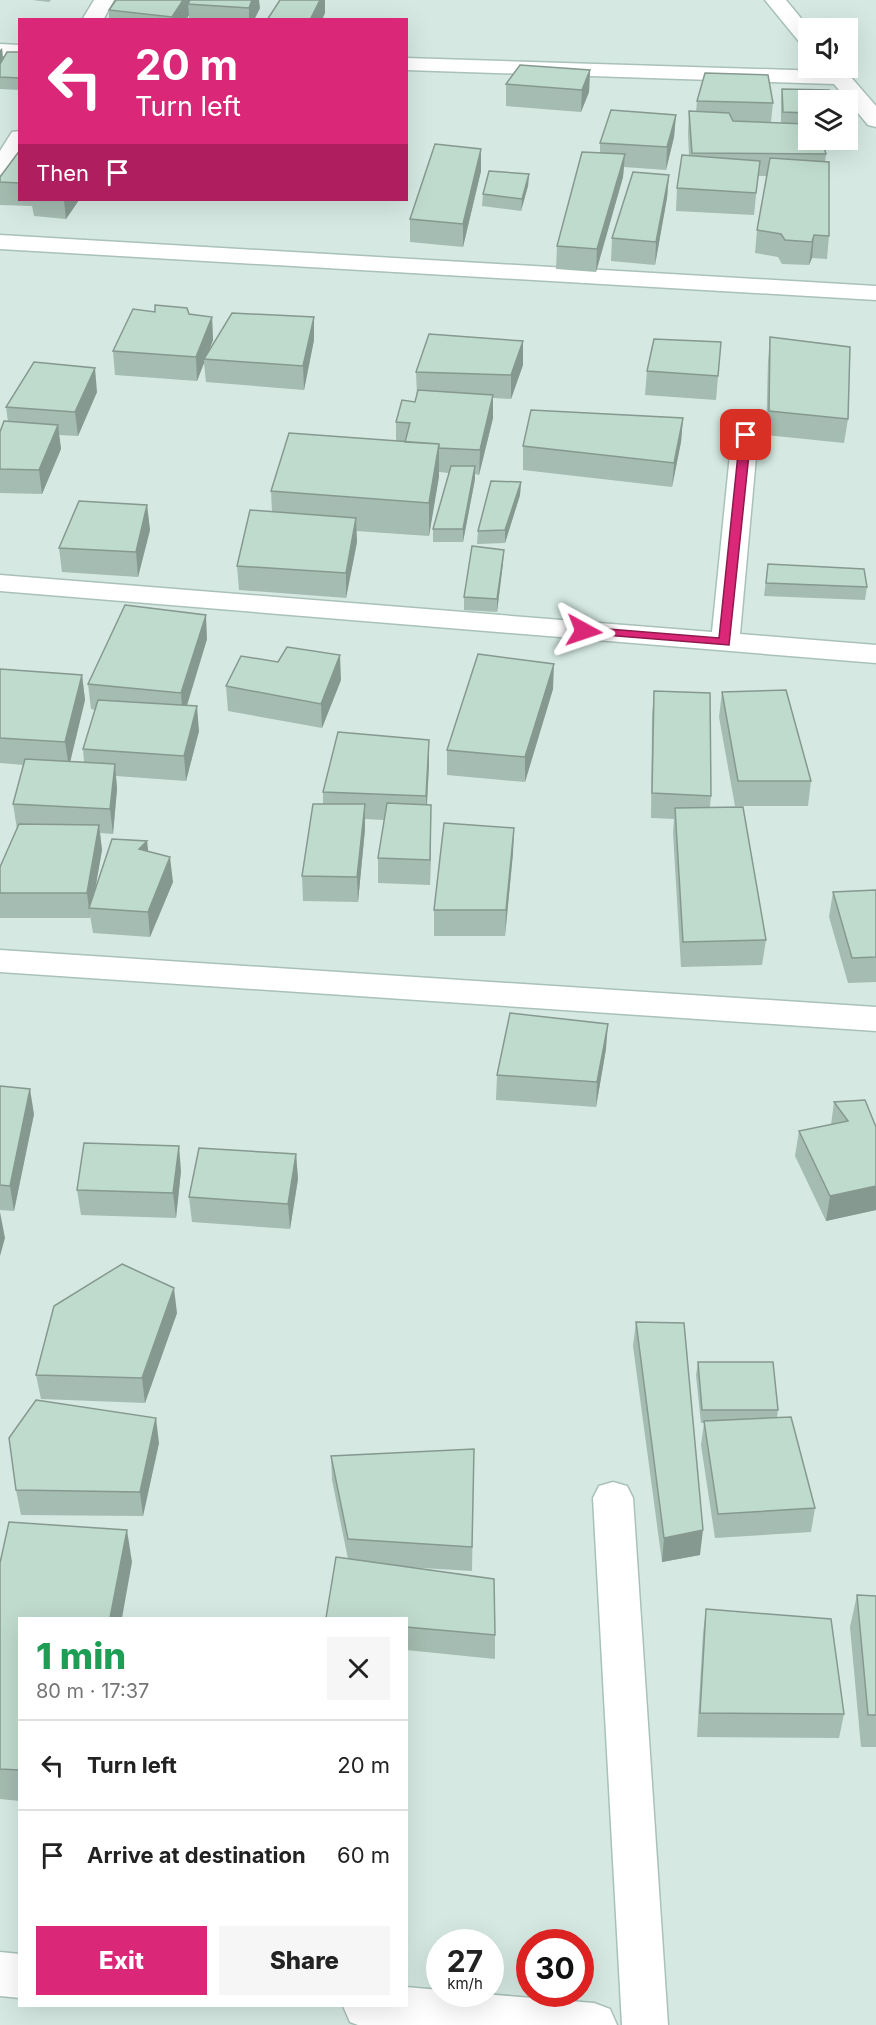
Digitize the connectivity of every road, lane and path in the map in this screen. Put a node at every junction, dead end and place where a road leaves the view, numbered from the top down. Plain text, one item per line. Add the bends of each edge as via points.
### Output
1 (104, 0) edge
2 (775, 0) edge
3 (93, 18) edge
4 (798, 28) edge
5 (0, 50) edge
6 (18, 51) edge
7 (408, 64) edge
8 (798, 72) edge
9 (840, 78) edge
10 (876, 120) edge
11 (18, 140) edge
12 (0, 168) edge
13 (0, 242) edge
14 (876, 293) edge
15 (746, 435) dead end
16 (0, 583) edge
17 (724, 642) junction
18 (876, 654) edge
19 (0, 961) edge
20 (876, 1018) edge
21 (613, 1498) dead end
22 (0, 1974) edge
23 (18, 1976) edge
24 (378, 2007) edge
25 (594, 2025) edge
26 (645, 2025) edge

1 - 3 street
2 - 4 street
5 - 6 street
7 - 8 street
9 - 10 street
11 - 12 street
13 - 14 street
15 - 17 street
16 - 17 street
17 - 18 street
19 - 20 street
21 - 26 street
22 - 23 street
24 - 25 street

